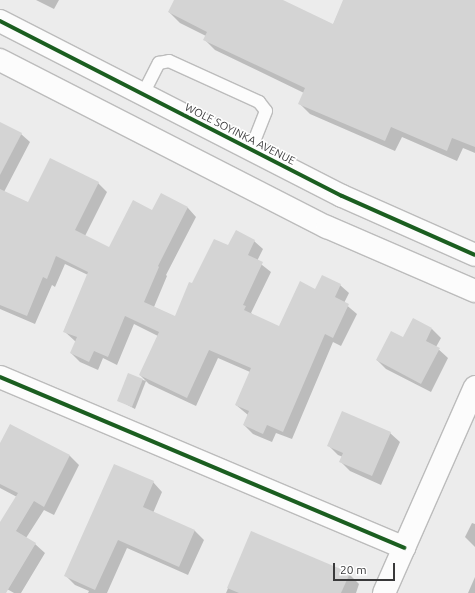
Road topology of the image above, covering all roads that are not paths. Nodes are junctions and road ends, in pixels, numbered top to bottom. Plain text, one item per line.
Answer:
1 (0, 21) edge
2 (0, 60) edge
3 (143, 94) junction
4 (251, 150) junction
5 (475, 255) edge
6 (475, 291) edge
7 (0, 377) edge
8 (475, 387) edge
9 (404, 548) junction
10 (384, 593) edge

1 - 3 street, WOLE SOYINKA AVENUE
2 - 6 street
3 - 4 street, WOLE SOYINKA AVENUE
3 - 4 lane
4 - 5 street, WOLE SOYINKA AVENUE
7 - 9 street
8 - 9 street
9 - 10 street

